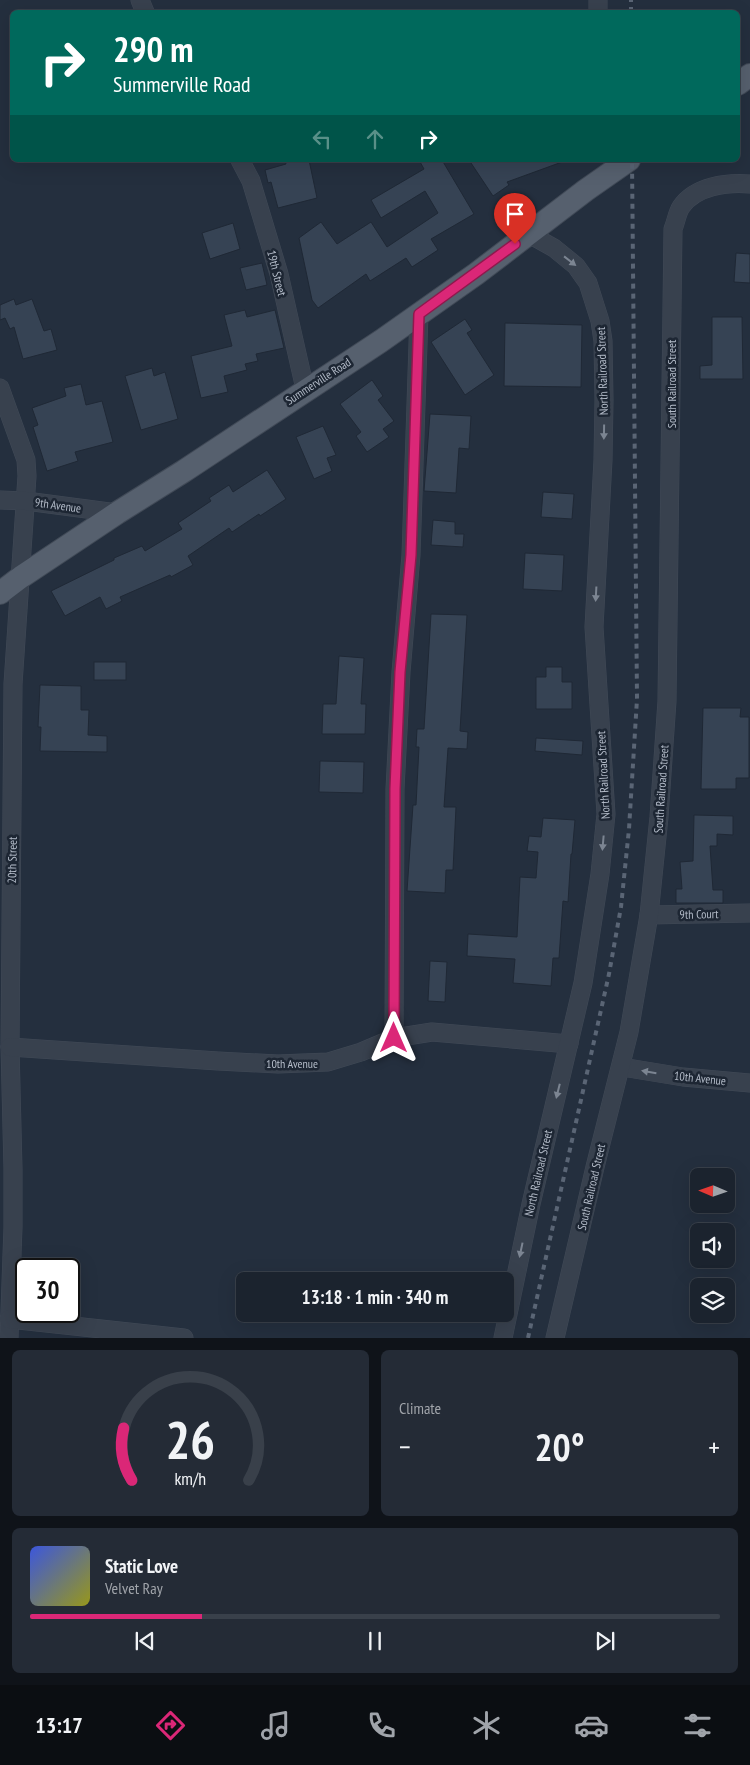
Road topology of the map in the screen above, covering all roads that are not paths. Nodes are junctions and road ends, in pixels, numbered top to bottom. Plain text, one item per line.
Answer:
1 (241, 162) edge
2 (626, 162) edge
3 (750, 184) edge
4 (529, 234) junction
5 (419, 314) junction
6 (0, 388) edge
7 (305, 389) junction
8 (0, 500) edge
9 (26, 500) junction
10 (116, 513) junction
11 (21, 577) junction
12 (0, 593) edge
13 (750, 913) edge
14 (649, 915) junction
15 (394, 1038) junction
16 (569, 1044) junction
17 (10, 1046) junction
18 (622, 1067) junction
19 (750, 1083) edge
20 (9, 1319) junction
21 (9, 1338) edge
22 (184, 1338) edge
23 (503, 1338) edge
24 (556, 1338) edge

1 - 7 street, 19th Street
2 - 4 main road, Summerville Road
3 - 14 street, South Railroad Street
4 - 5 main road, Summerville Road
4 -> 16 street, North Railroad Street
5 - 7 main road, Summerville Road
5 - 15 street
6 - 9 street, 20th Street
7 - 10 main road, Summerville Road
8 - 9 street, 9th Avenue
9 - 10 street, 9th Avenue
9 - 11 street, 20th Street
10 - 11 main road, Summerville Road
11 - 12 main road, Summerville Road
11 - 17 street, 20th Street
13 - 14 street, 9th Court
14 - 18 street, South Railroad Street
15 - 16 street, 10th Avenue
15 - 17 street, 10th Avenue
16 -> 23 street, North Railroad Street
17 - 20 street, 20th Street
19 -> 18 street, 10th Avenue
18 - 24 street, South Railroad Street
20 - 21 street, 20th Street
20 - 22 street

